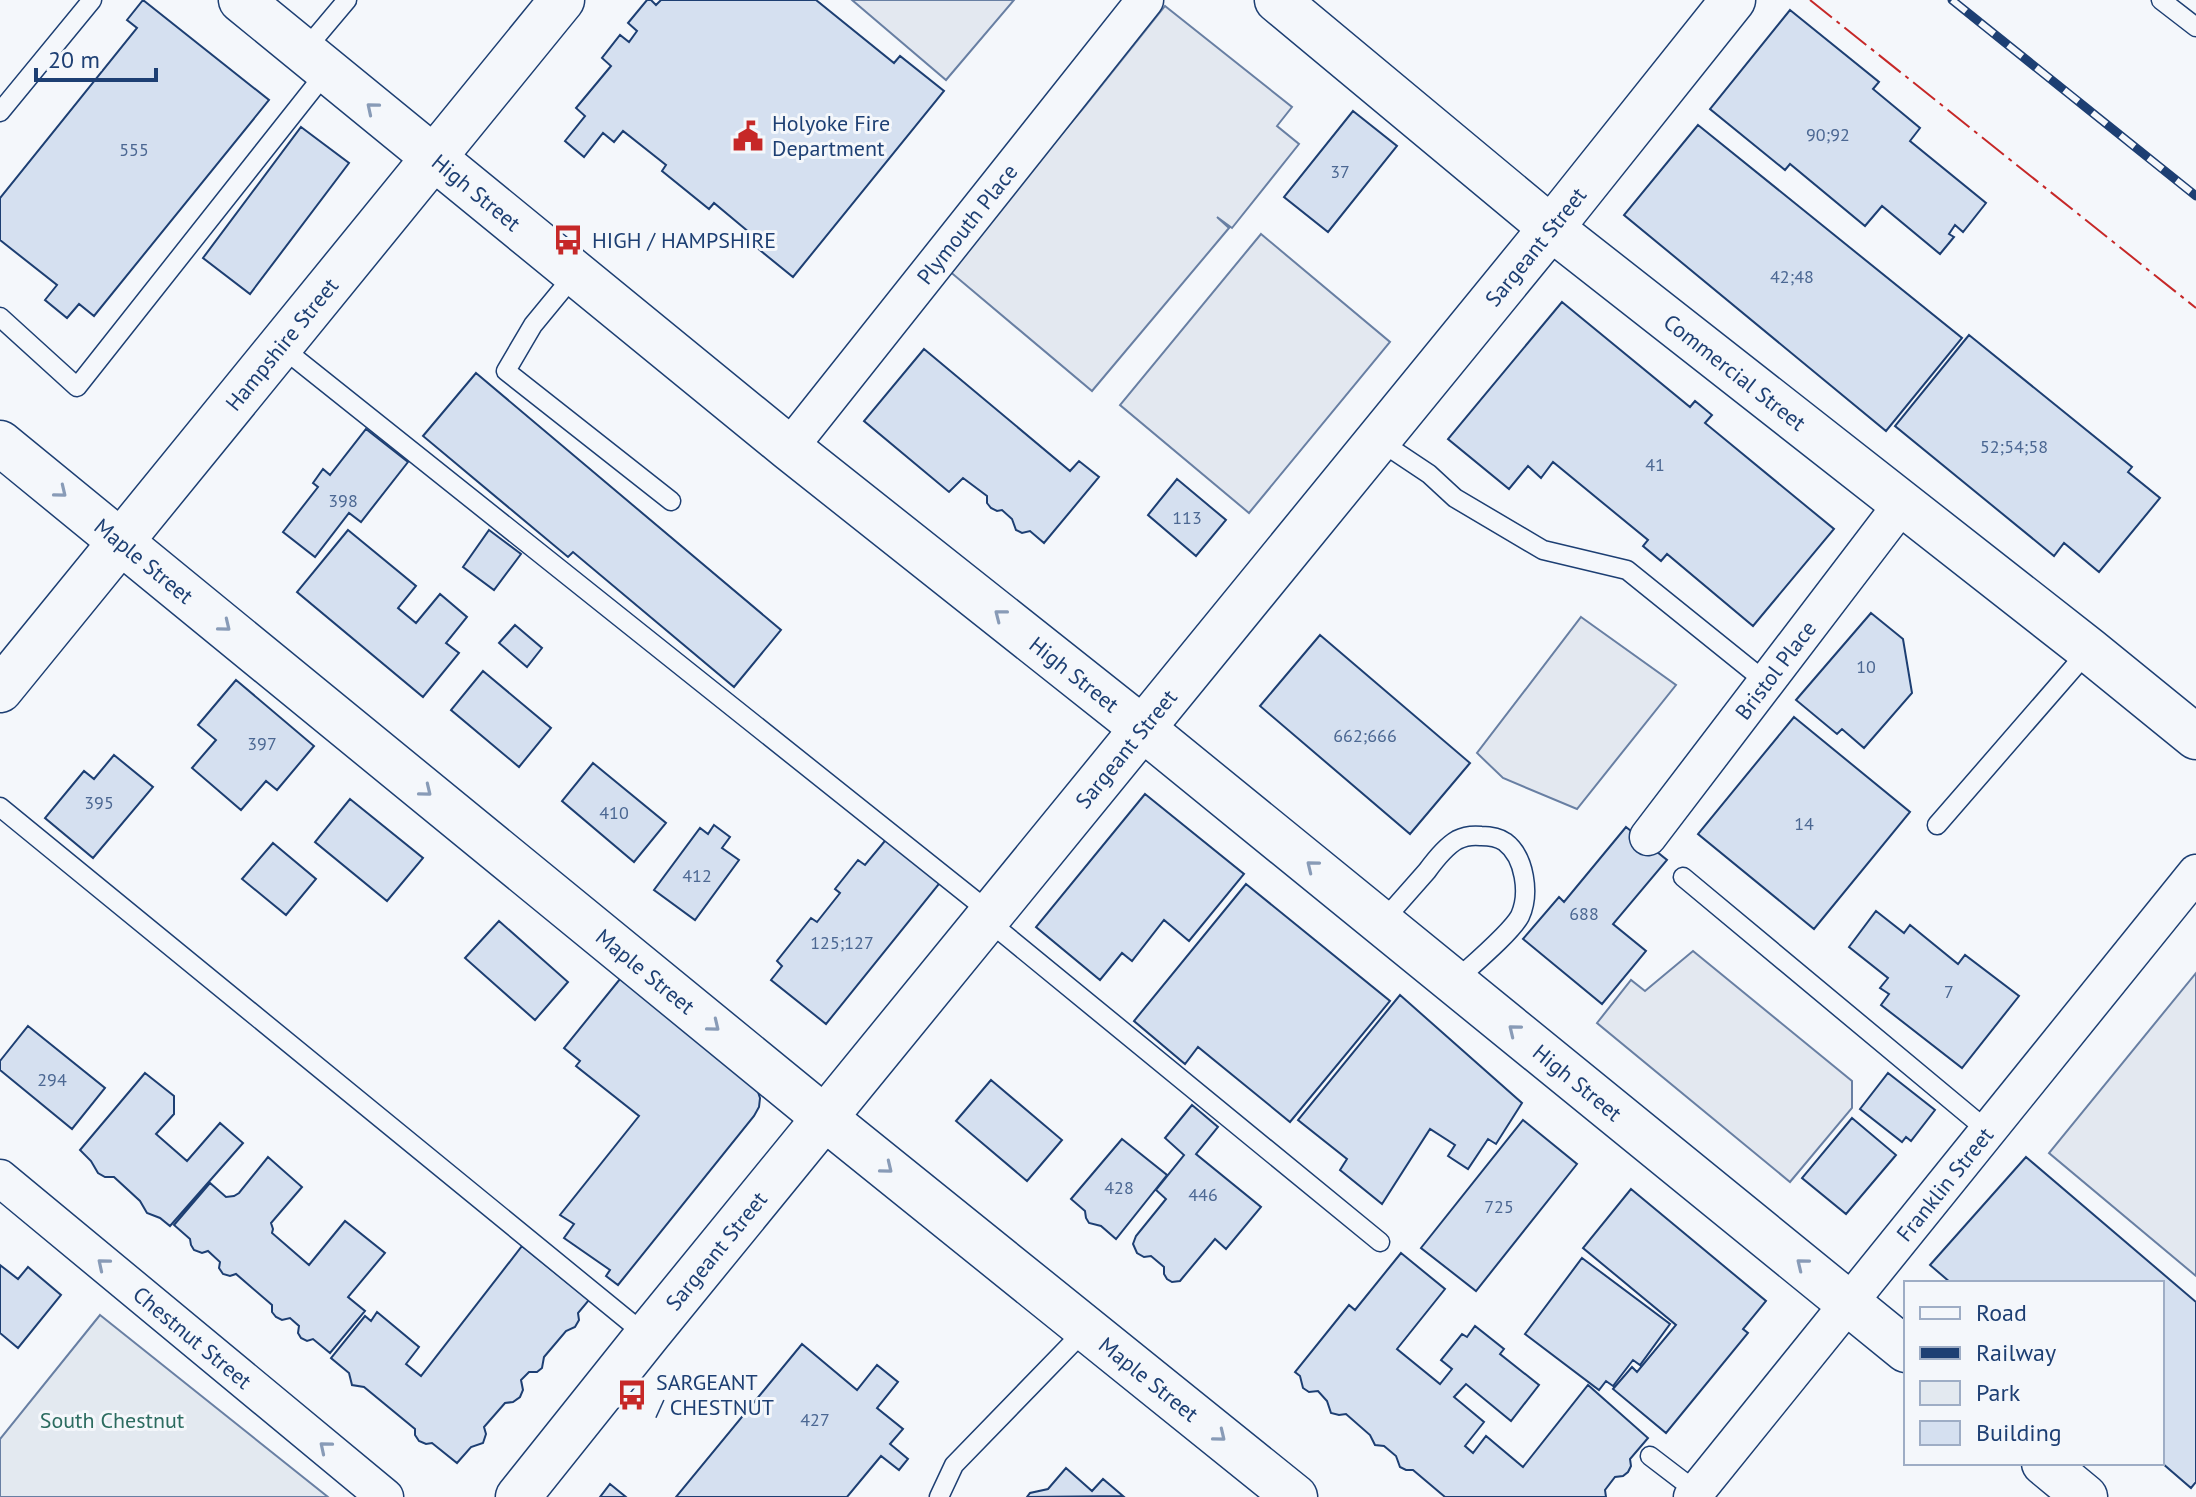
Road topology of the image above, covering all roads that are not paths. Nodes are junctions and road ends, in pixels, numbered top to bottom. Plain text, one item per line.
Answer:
1 (92, 0) edge
2 (241, 0) edge
3 (347, 0) edge
4 (562, 0) edge
5 (1145, 0) edge
6 (1277, 0) edge
7 (1733, 0) edge
8 (2161, 0) edge
9 (2196, 27) edge
10 (315, 61) junction
11 (0, 112) edge
12 (432, 157) junction
13 (1551, 228) junction
14 (575, 274) junction
15 (0, 317) edge
16 (280, 346) junction
17 (1378, 440) junction
18 (0, 443) edge
19 (789, 448) junction
20 (671, 501) dead end
21 (1902, 504) junction
22 (121, 541) junction
23 (2089, 650) junction
24 (1766, 682) junction
25 (0, 690) edge
26 (1142, 728) junction
27 (2196, 737) edge
28 (0, 807) edge
29 (1937, 825) dead end
30 (1648, 837) dead end
31 (2196, 873) edge
32 (1683, 877) dead end
33 (990, 917) junction
34 (1382, 922) junction
35 (1454, 982) junction
36 (826, 1119) junction
37 (1988, 1131) junction
38 (0, 1178) edge
39 (1380, 1242) dead end
40 (1850, 1303) junction
41 (1086, 1329) junction
42 (647, 1336) junction
43 (1904, 1348) edge
44 (1650, 1456) dead end
45 (2046, 1465) edge
46 (1697, 1495) edge
47 (385, 1497) edge
48 (518, 1497) edge
49 (939, 1497) edge
50 (1295, 1497) edge
51 (2085, 1497) edge

1 - 11 lane
2 - 10 street, High Street
3 - 10 lane
4 - 12 street, Hampshire Street
5 - 19 street, Plymouth Place
6 - 13 street, Commercial Street
7 - 13 street, Sargeant Street
8 - 9 lane
12 -> 10 street, High Street
10 - 15 lane
12 - 14 street, High Street
12 - 16 street, Hampshire Street
13 - 17 street, Sargeant Street
13 - 21 street, Commercial Street
14 - 19 street, High Street
14 - 20 lane
16 - 22 street, Hampshire Street
16 - 33 lane
17 - 24 lane
17 - 26 street, Sargeant Street
18 -> 22 street, Maple Street
26 -> 19 street, High Street
21 - 23 street, Commercial Street
21 - 24 street, Bristol Place
22 - 25 street, Hampshire Street
22 -> 36 street, Maple Street
23 - 27 street, Commercial Street
23 - 29 lane
24 - 30 street, Bristol Place
26 - 33 street, Sargeant Street
34 -> 26 street, High Street
28 - 42 lane
31 - 37 street, Franklin Street
32 - 37 lane
33 - 36 street, Sargeant Street
33 - 39 lane
34 - 35 street, High Street
34 - 35 lane
40 -> 35 street, High Street
36 -> 41 street, Maple Street
36 - 42 street, Sargeant Street
37 - 40 street, Franklin Street
47 -> 38 street, Chestnut Street
40 - 43 street, High Street
40 - 46 street, Franklin Street
41 - 49 lane
41 -> 50 street, Maple Street
42 - 48 street, Sargeant Street
44 - 46 lane
45 - 51 street

